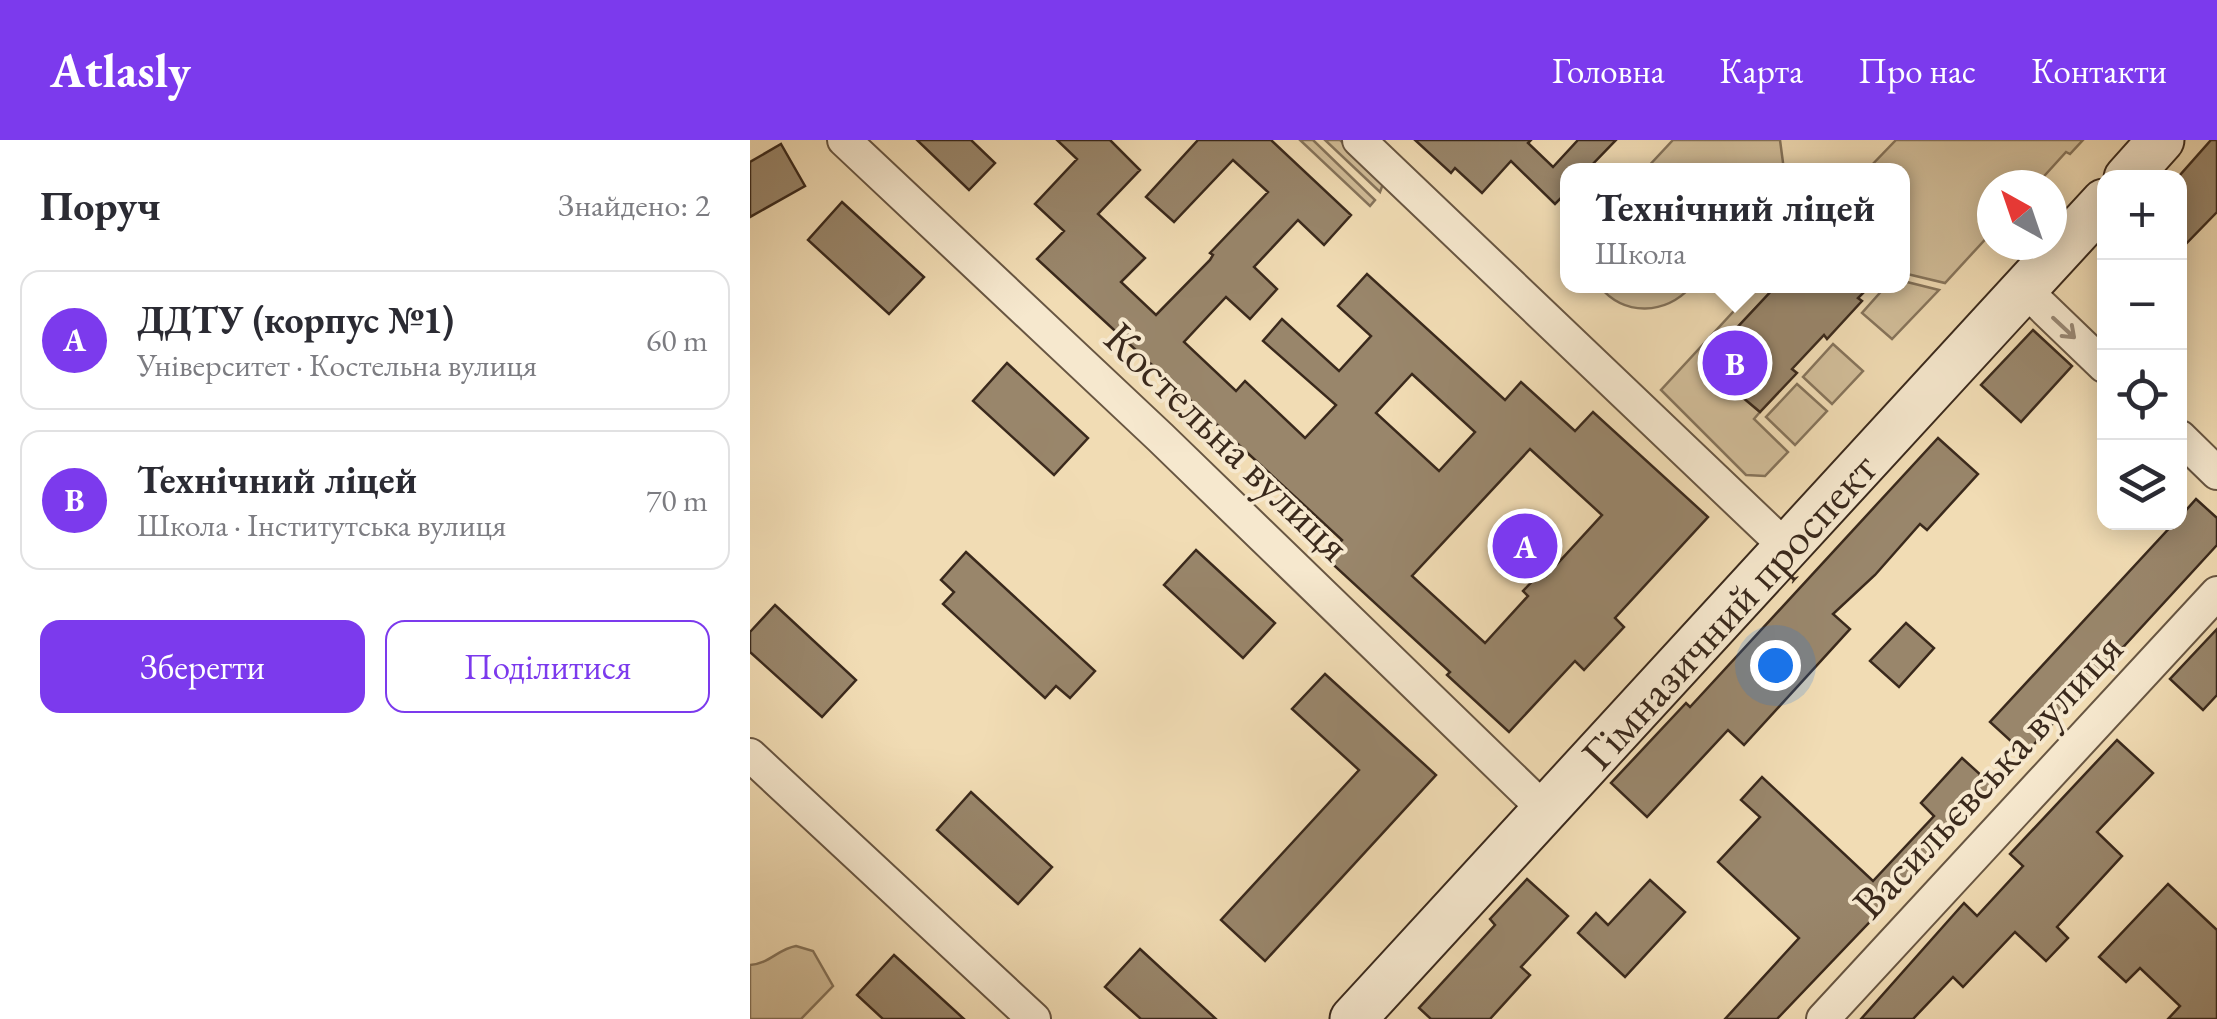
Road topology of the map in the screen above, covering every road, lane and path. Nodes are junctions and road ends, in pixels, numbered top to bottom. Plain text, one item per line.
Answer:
1 (844, 140) edge
2 (1358, 140) edge
3 (2161, 140) edge
4 (2134, 170) edge
5 (2097, 210) edge
6 (2024, 289) junction
7 (2097, 359) edge
8 (2183, 440) edge
9 (2217, 472) edge
10 (1788, 548) junction
11 (2217, 593) edge
12 (750, 754) edge
13 (1546, 811) junction
14 (1034, 1019) edge
15 (1353, 1019) edge
16 (1823, 1019) edge

1 - 13 street, Костельна вулиця
2 - 10 street
3 - 4 main road
5 - 6 main road, Гімназичний проспект
6 -> 7 street
6 - 10 main road, Гімназичний проспект
8 - 9 street
10 - 13 main road, Гімназичний проспект
11 - 16 street, Васильєвська вулиця
12 - 14 street
13 - 15 main road, Гімназичний проспект

